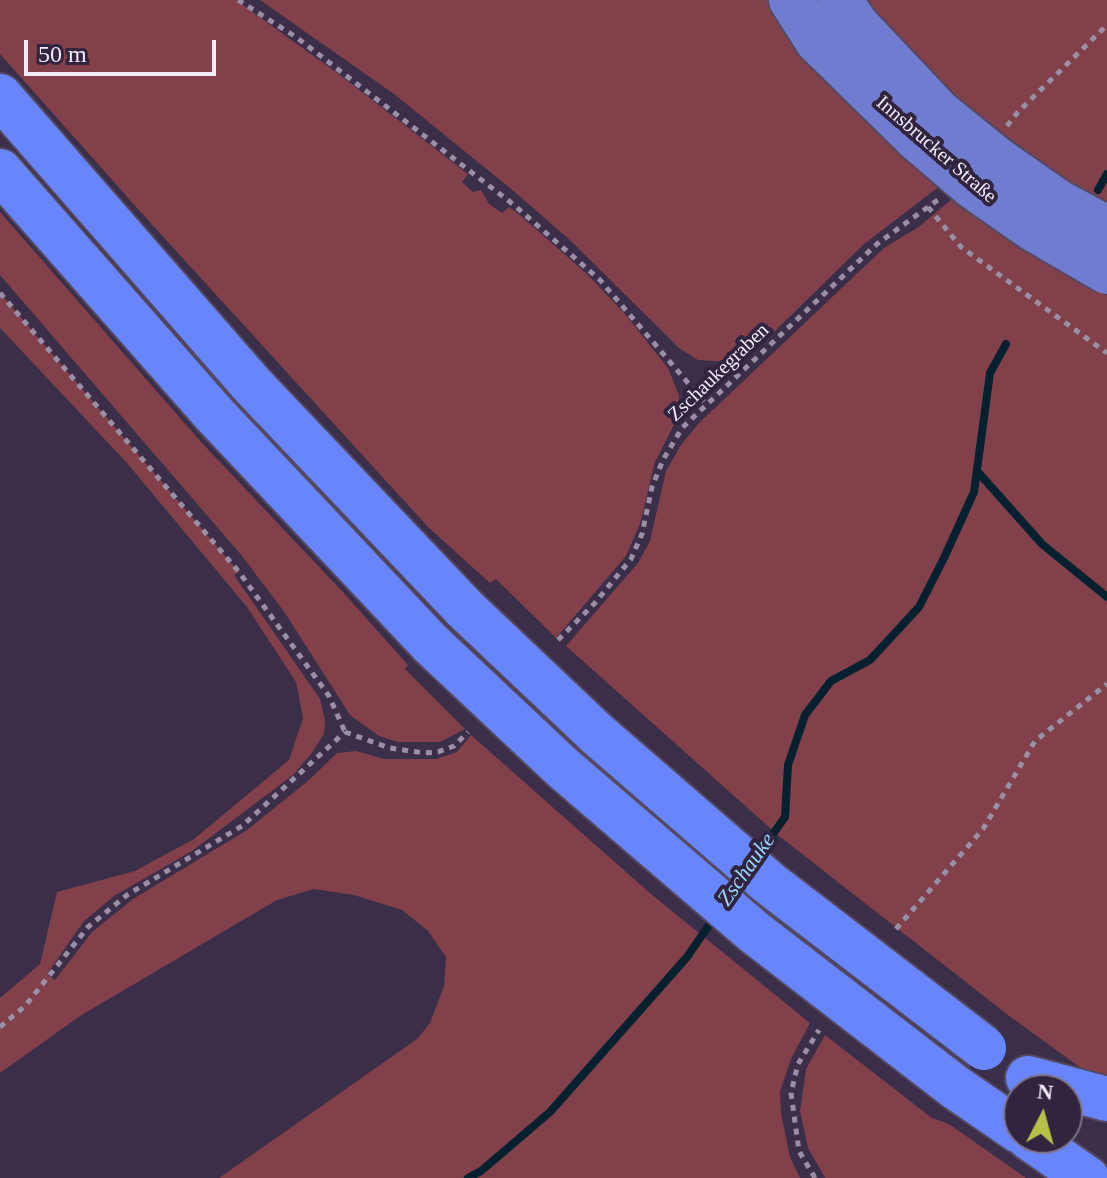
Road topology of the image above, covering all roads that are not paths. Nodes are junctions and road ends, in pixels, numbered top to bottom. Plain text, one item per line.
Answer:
1 (791, 0) edge
2 (840, 0) edge
3 (0, 96) edge
4 (928, 125) junction
5 (0, 171) edge
6 (1107, 228) edge
7 (1107, 272) edge
8 (1022, 1074) edge
9 (1083, 1094) edge
10 (1107, 1099) edge
11 (1083, 1116) edge
12 (1003, 1120) edge
13 (1107, 1133) edge
14 (1052, 1154) edge
15 (1087, 1178) edge

1 - 4 main road, Innsbrucker Straße
2 - 4 main road, Innsbrucker Straße
3 - 8 highway, bridge
4 - 6 main road, Innsbrucker Straße, bridge
4 - 7 main road, Innsbrucker Straße, bridge
5 - 12 highway, bridge
9 - 10 highway
11 - 13 highway
14 - 15 highway

